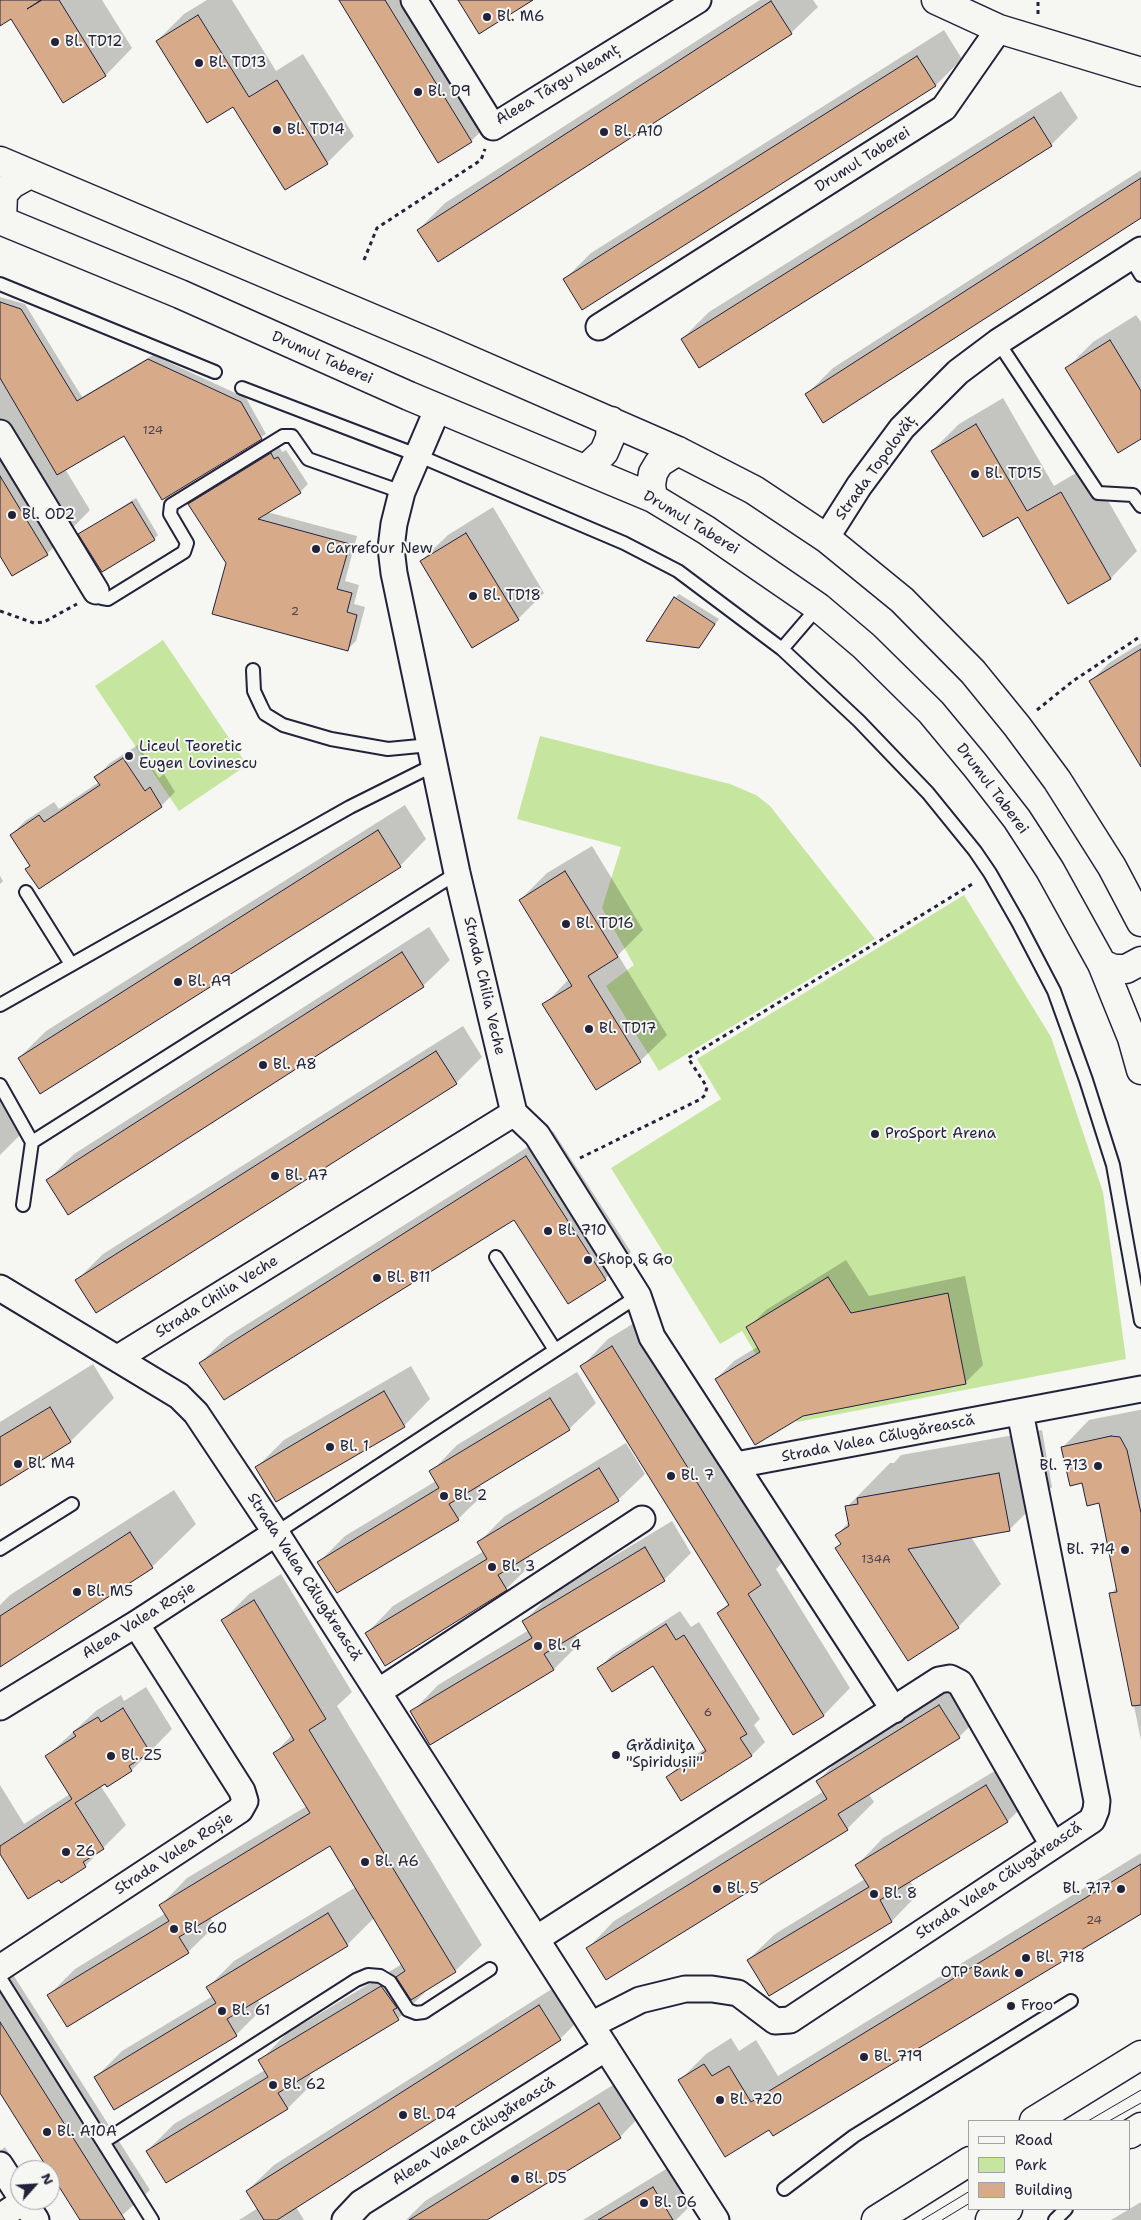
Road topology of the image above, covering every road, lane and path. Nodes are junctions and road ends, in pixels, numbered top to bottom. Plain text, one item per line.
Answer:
1 (414, 0) edge
2 (698, 0) edge
3 (936, 0) edge
4 (999, 29) junction
5 (1141, 72) edge
6 (493, 127) junction
7 (0, 161) edge
8 (30, 174) junction
9 (1, 221) edge
10 (364, 260) dead end
11 (1137, 261) edge
12 (0, 284) edge
13 (599, 326) dead end
14 (998, 342) junction
15 (215, 372) dead end
16 (242, 388) dead end
17 (438, 408) junction
18 (611, 421) junction
19 (0, 433) edge
20 (678, 451) junction
21 (417, 455) junction
22 (586, 470) junction
23 (402, 492) junction
24 (653, 498) junction
25 (1141, 506) edge
26 (826, 538) junction
27 (96, 591) junction
28 (818, 607) junction
29 (0, 612) edge
30 (1141, 636) edge
31 (782, 649) junction
32 (253, 670) dead end
33 (1017, 726) junction
34 (432, 755) junction
35 (457, 873) junction
36 (990, 873) junction
37 (26, 892) dead end
38 (1141, 922) edge
39 (1141, 961) edge
40 (71, 964) junction
41 (1102, 964) junction
42 (0, 1005) edge
43 (1136, 1031) edge
44 (1141, 1070) edge
45 (0, 1085) edge
46 (514, 1113) junction
47 (32, 1142) junction
48 (558, 1168) junction
49 (23, 1205) dead end
50 (496, 1257) dead end
51 (0, 1288) edge
52 (638, 1296) junction
53 (1141, 1321) edge
54 (555, 1350) junction
55 (118, 1358) junction
56 (1141, 1389) edge
57 (1020, 1412) junction
58 (736, 1465) junction
59 (72, 1504) dead end
60 (642, 1520) dead end
61 (276, 1533) junction
62 (0, 1550) edge
63 (136, 1624) junction
64 (378, 1692) junction
65 (0, 1707) edge
66 (894, 1710) junction
67 (1053, 1845) junction
68 (536, 1939) junction
69 (0, 1968) edge
70 (490, 1969) dead end
71 (0, 1978) edge
72 (1072, 2000) dead end
73 (591, 2025) junction
74 (606, 2048) junction
75 (1141, 2055) edge
76 (1036, 2120) edge
77 (103, 2142) junction
78 (968, 2162) edge
79 (0, 2165) edge
80 (10, 2180) edge
81 (784, 2189) dead end
82 (14, 2210) edge
83 (1006, 2210) edge
84 (1065, 2210) edge
85 (0, 2217) edge
86 (152, 2220) edge
87 (345, 2220) edge
88 (716, 2220) edge
89 (876, 2220) edge
90 (990, 2220) edge
91 (1055, 2220) edge

1 - 6 street, Aleea Târgu Neamț
2 - 6 street, Aleea Târgu Neamț
3 - 4 main road
4 - 5 main road
4 - 13 street, Drumul Taberei
6 - 10 path
7 - 8 main road
8 - 9 main road
8 - 18 main road
9 - 17 main road, Drumul Taberei
11 - 14 street, Strada Topolovăț
12 - 15 lane
14 - 25 lane
14 - 26 street, Strada Topolovăț
16 - 21 lane
17 - 21 street, Strada Chilia Veche
17 - 22 main road, Drumul Taberei
18 - 20 main road
18 - 22 main road
19 - 27 street
20 - 24 main road
20 - 26 main road
21 - 23 street, Strada Chilia Veche
21 - 31 lane
22 - 24 main road, Drumul Taberei
23 - 27 lane
23 - 34 street, Strada Chilia Veche
24 - 28 main road, Drumul Taberei
26 - 33 main road
27 - 29 path
28 - 31 lane
28 - 41 main road, Drumul Taberei
30 - 33 path
31 - 36 lane
32 - 34 lane
33 - 38 main road
34 - 35 street, Strada Chilia Veche
34 - 40 lane
35 - 46 street, Strada Chilia Veche
35 - 47 lane
36 - 48 path
36 - 53 lane
37 - 40 lane
39 - 41 main road
40 - 42 lane
41 - 43 main road, Drumul Taberei
43 - 44 main road, Drumul Taberei
45 - 47 lane
46 - 48 street
46 - 55 street, Strada Chilia Veche
47 - 49 lane
48 - 52 street
50 - 54 lane
51 - 55 street, Strada Valea Călugărească
52 - 54 lane
52 - 58 street
54 - 61 lane
55 - 61 street, Strada Valea Călugărească
56 - 57 street, Strada Valea Călugărească
57 - 58 street, Strada Valea Călugărească
57 - 67 street, Strada Valea Călugărească
58 - 66 street
59 - 62 lane
60 - 64 street
61 - 63 street, Aleea Valea Roșie
61 - 64 street, Strada Valea Călugărească
63 - 65 street, Aleea Valea Roșie
63 - 69 street, Strada Valea Roșie
64 - 68 street, Strada Valea Călugărească
66 - 67 street
66 - 68 street
67 - 73 street, Strada Valea Călugărească
68 - 73 street, Strada Valea Călugărească
70 - 77 lane
71 - 77 lane
72 - 81 lane
73 - 74 street, Strada Valea Călugărească
74 - 87 street, Aleea Valea Călugărească
74 - 88 street, Strada Valea Călugărească
75 - 76 main road
77 - 86 lane
78 - 89 main road
79 - 80 street
82 - 85 street
83 - 90 main road
84 - 91 lane

